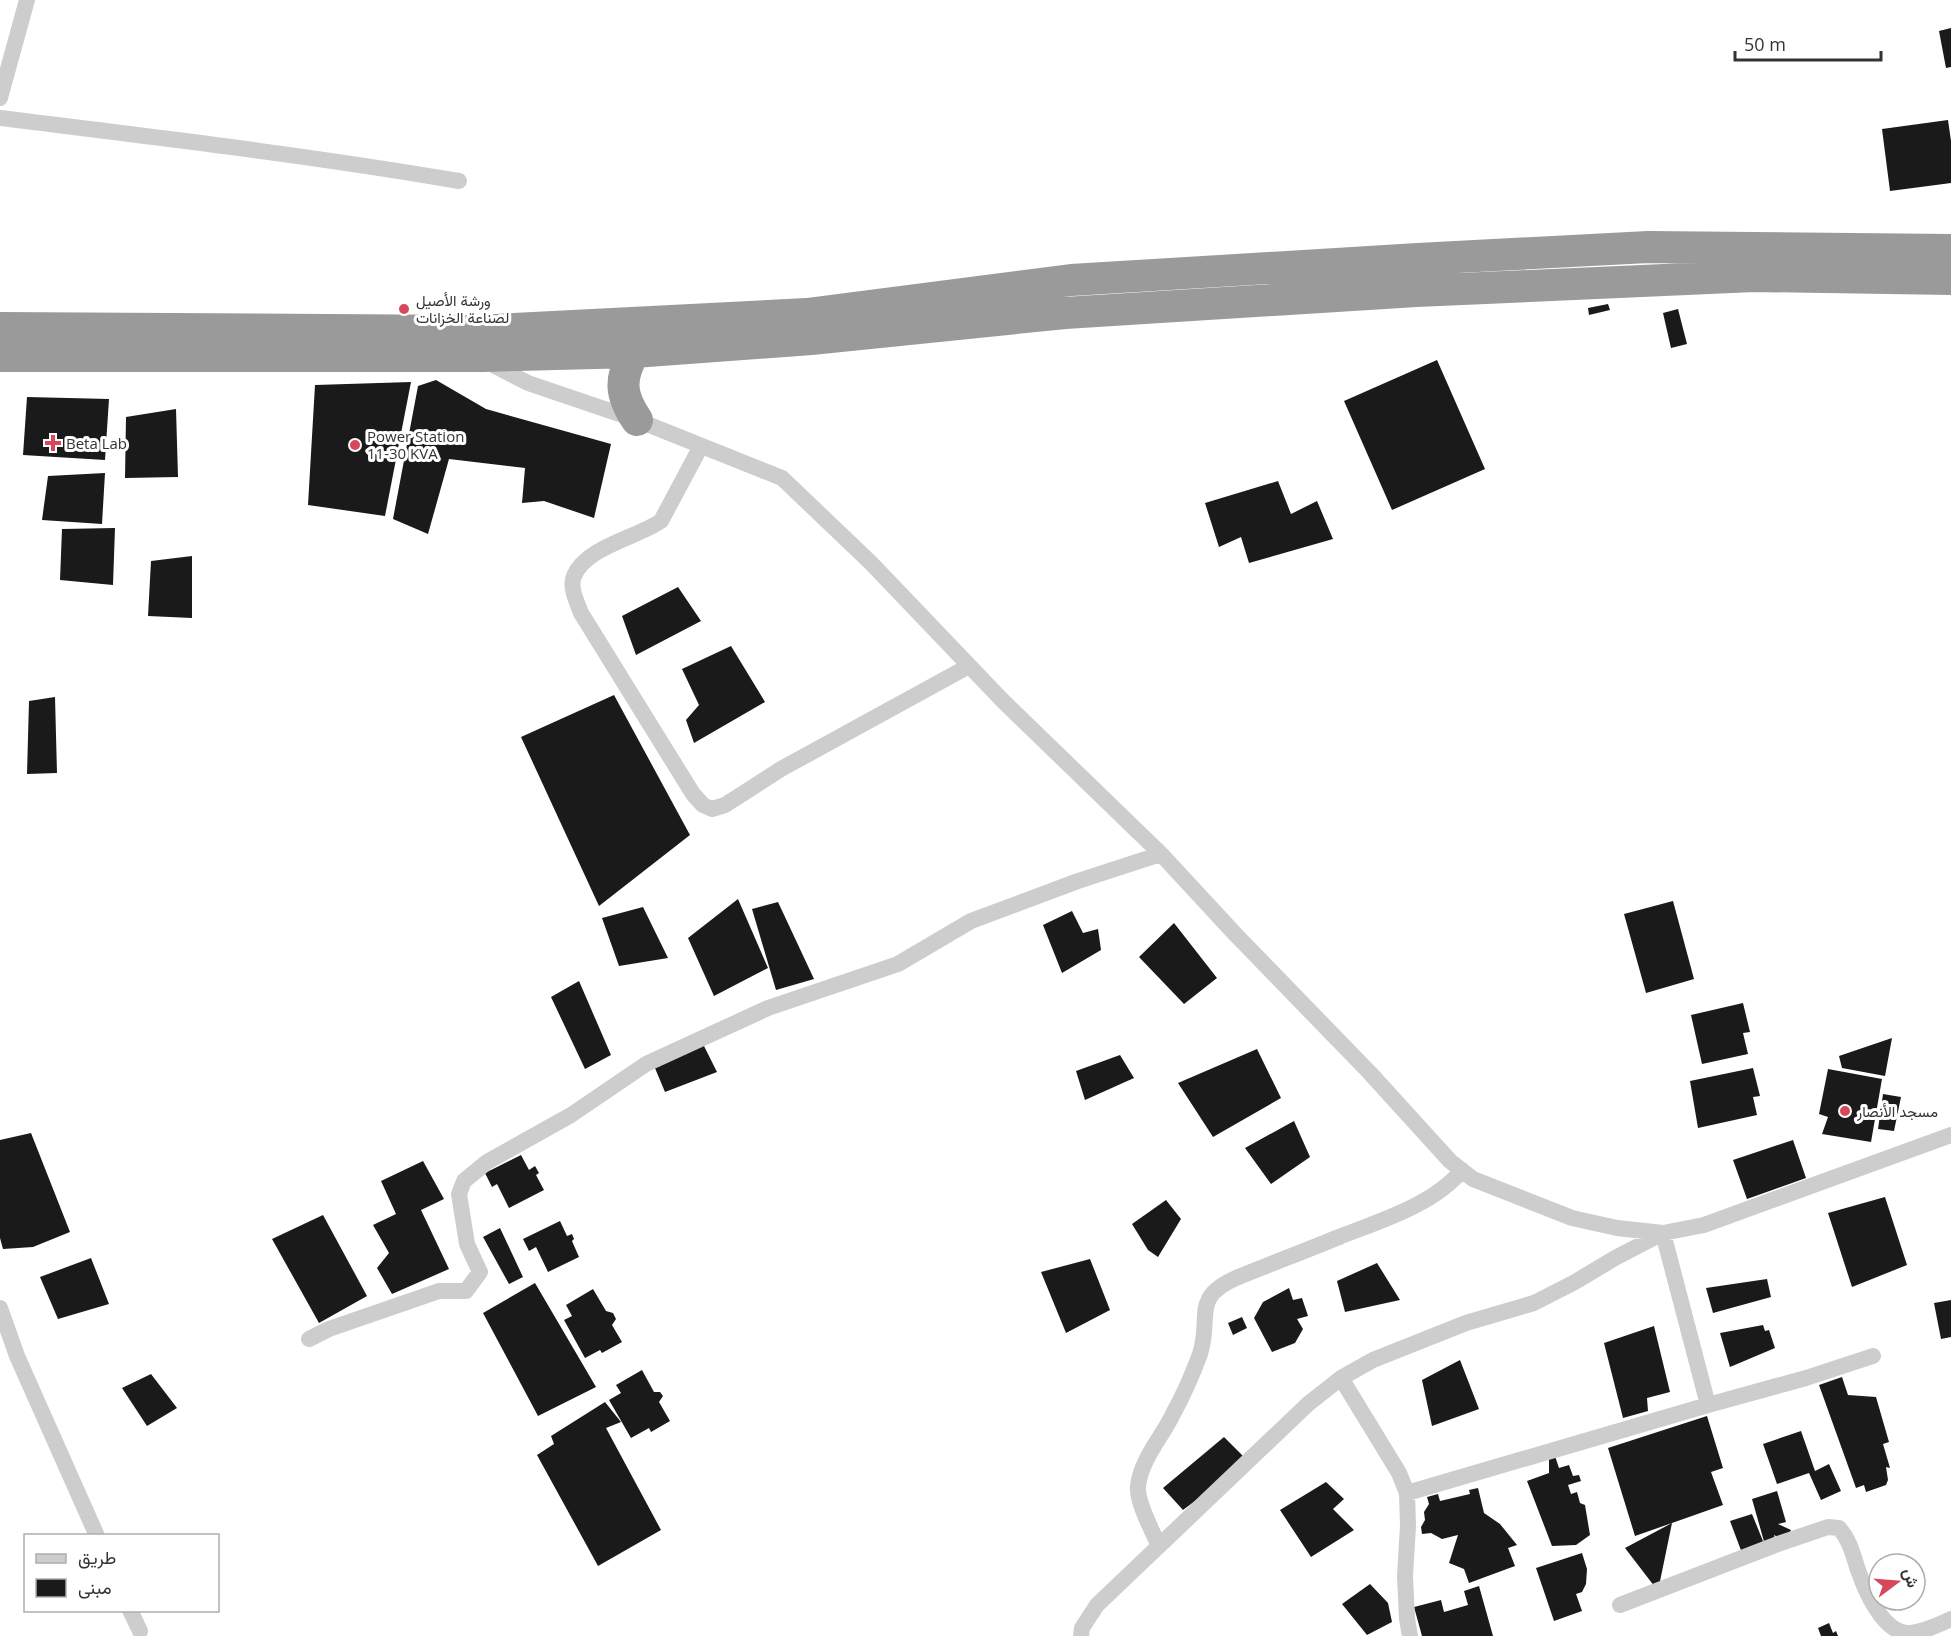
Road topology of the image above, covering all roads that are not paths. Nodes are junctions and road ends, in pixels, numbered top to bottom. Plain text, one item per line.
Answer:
1 (27, 0) edge
2 (0, 98) edge
3 (0, 118) edge
4 (459, 181) dead end
5 (1951, 250) edge
6 (1951, 279) edge
7 (0, 328) edge
8 (478, 344) junction
9 (634, 352) junction
10 (0, 356) edge
11 (637, 420) junction
12 (701, 446) junction
13 (969, 666) junction
14 (1161, 854) junction
15 (1951, 1135) edge
16 (1462, 1170) junction
17 (1664, 1233) junction
18 (0, 1308) edge
19 (309, 1339) dead end
20 (1873, 1356) dead end
21 (1341, 1378) junction
22 (1708, 1405) junction
23 (1407, 1493) junction
24 (96, 1534) edge
25 (1159, 1546) junction
26 (1620, 1605) dead end
27 (130, 1612) edge
28 (1951, 1619) edge
29 (140, 1631) dead end
30 (1081, 1636) edge
31 (1410, 1636) edge

1 - 2 street
3 - 4 street
5 - 8 highway
6 - 9 highway
7 - 8 highway
8 - 9 highway
8 - 10 highway
8 - 11 street
9 - 11 highway
11 - 12 street
12 - 13 street
12 - 13 street
13 - 14 street
14 - 16 street
14 - 19 street
15 - 17 street
16 - 17 street
16 - 25 street
17 - 21 street
17 - 22 street
18 - 24 street
20 - 22 street
21 - 23 street
21 - 25 street
22 - 23 street
23 - 31 street
25 - 30 street
26 - 28 street
27 - 29 street

